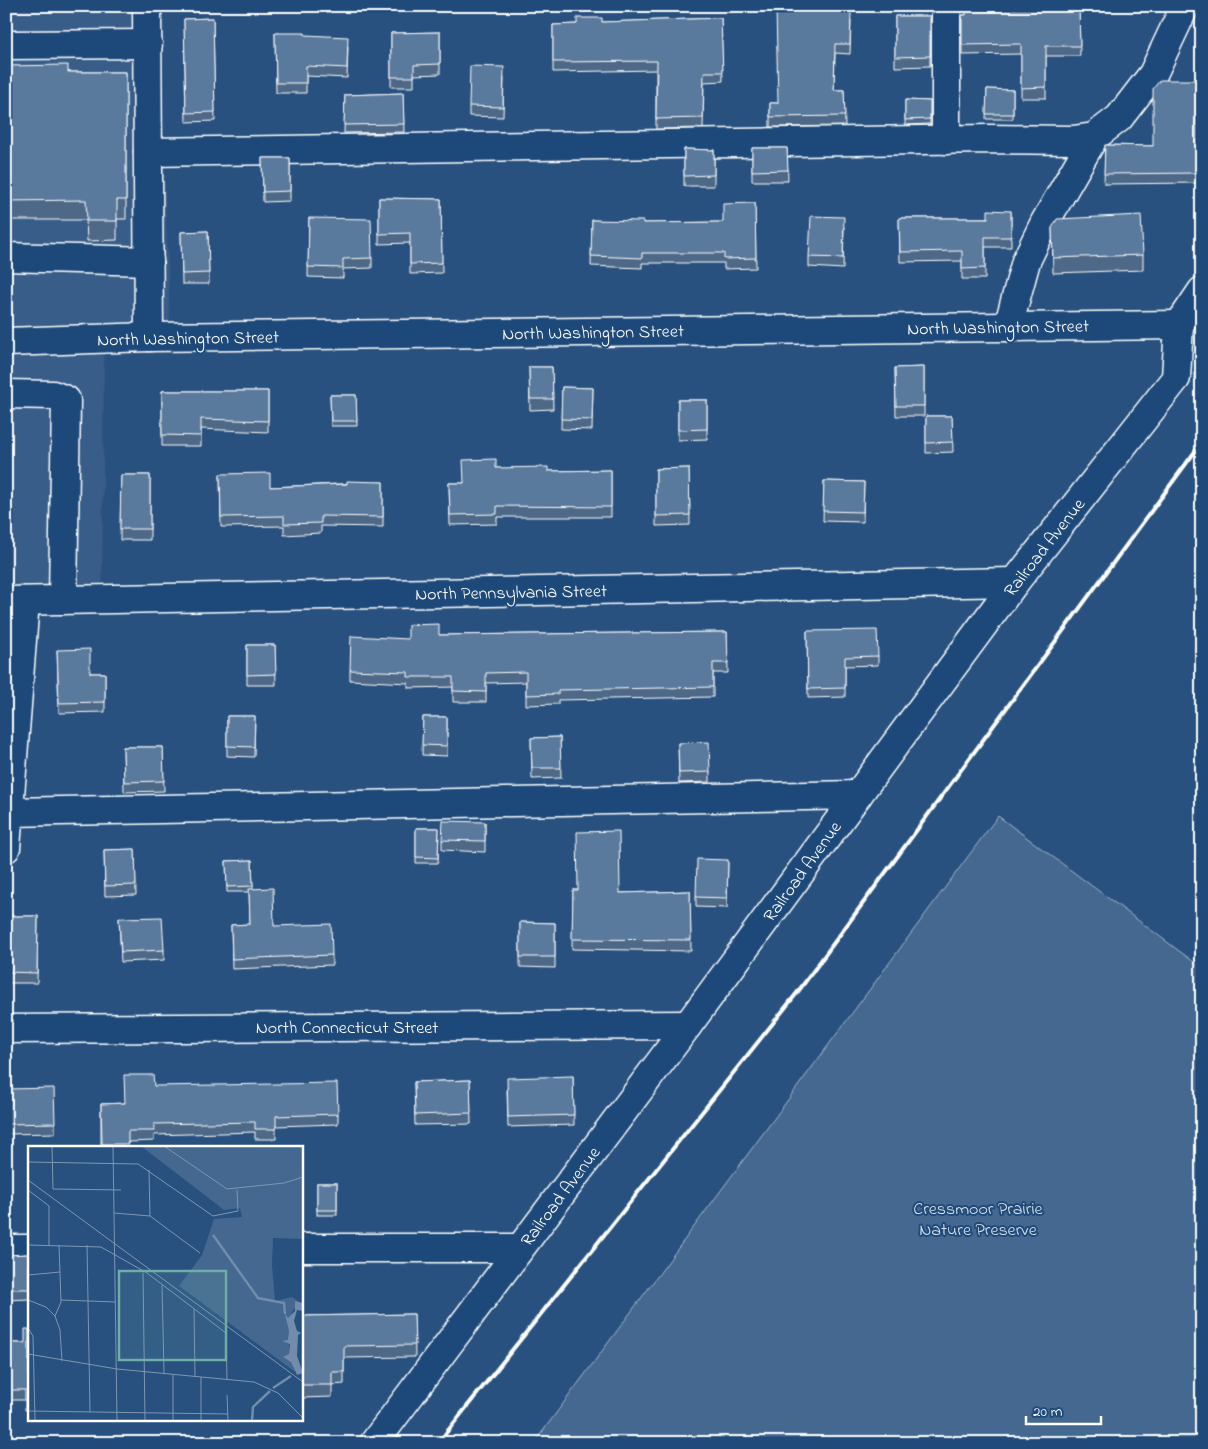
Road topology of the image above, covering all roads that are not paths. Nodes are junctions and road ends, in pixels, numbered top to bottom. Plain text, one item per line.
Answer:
1 (147, 6) edge
2 (946, 6) edge
3 (1185, 6) edge
4 (148, 44) junction
5 (6, 45) edge
6 (1094, 137) junction
7 (946, 140) junction
8 (148, 152) junction
9 (6, 258) edge
10 (149, 262) junction
11 (1202, 291) edge
12 (1179, 325) junction
13 (1008, 327) junction
14 (149, 337) junction
15 (6, 342) edge
16 (6, 394) edge
17 (1016, 582) junction
18 (63, 600) junction
19 (16, 601) edge
20 (858, 795) junction
21 (10, 812) junction
22 (6, 848) edge
23 (688, 1025) junction
24 (6, 1029) edge
25 (302, 1248) edge
26 (520, 1248) junction
27 (6, 1249) edge
28 (28, 1249) edge
29 (374, 1443) edge

1 - 4 street
2 - 7 street
3 - 6 street
4 - 5 street
4 - 8 street
6 - 7 street
6 - 13 street
7 - 8 street
8 - 10 street
9 - 10 street
10 - 14 street
11 - 12 street
12 - 13 street, North Washington Street
12 - 17 street, Railroad Avenue
13 - 14 street, North Washington Street
14 - 15 street, North Washington Street
16 - 18 street
17 - 18 street, North Pennsylvania Street
17 - 20 street, Railroad Avenue
18 - 19 street, North Pennsylvania Street
19 - 21 street
20 - 21 street
20 - 23 street, Railroad Avenue
21 - 22 street
23 - 24 street, North Connecticut Street
23 - 26 street, Railroad Avenue
25 - 26 street
26 - 29 street, Railroad Avenue
27 - 28 street

